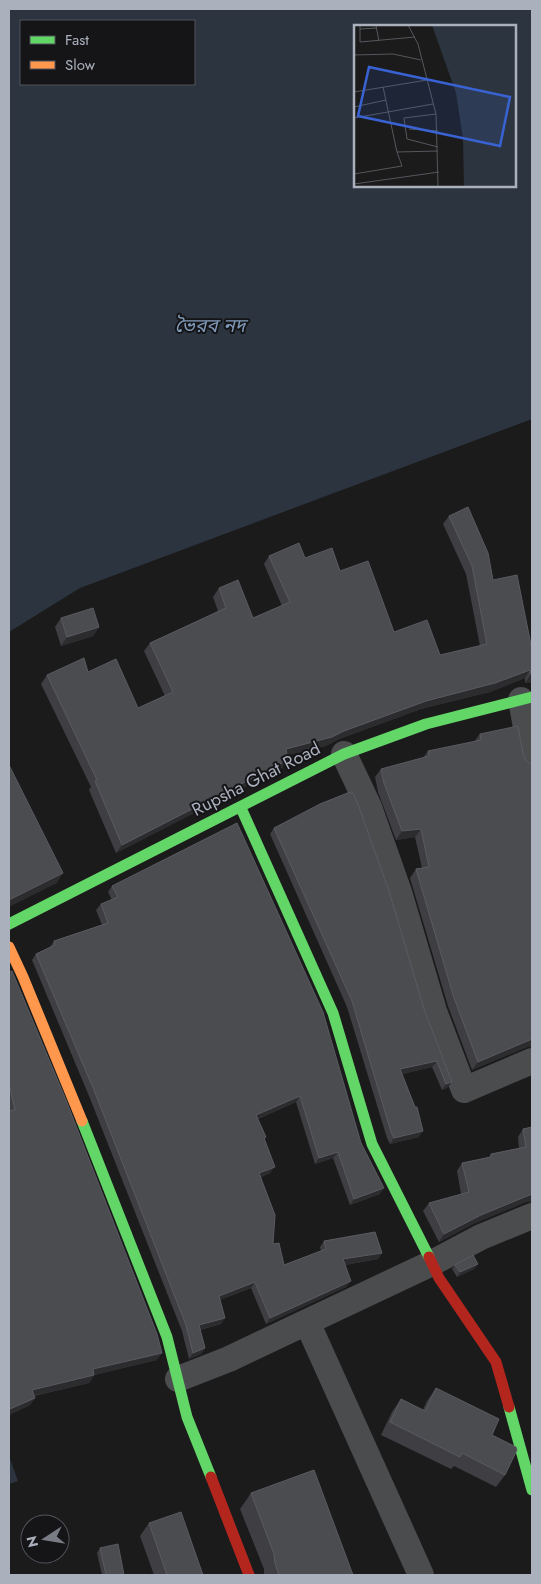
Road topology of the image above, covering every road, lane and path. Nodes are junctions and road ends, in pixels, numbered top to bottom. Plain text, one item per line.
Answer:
1 (527, 699) edge
2 (344, 754) junction
3 (532, 760) edge
4 (240, 808) junction
5 (9, 924) edge
6 (9, 948) edge
7 (532, 1061) edge
8 (532, 1216) edge
9 (432, 1263) junction
10 (307, 1322) junction
11 (178, 1379) junction
12 (532, 1490) edge
13 (249, 1575) edge
14 (421, 1575) edge

1 - 2 street, Rupsha Ghat Road
1 - 3 street
2 - 4 street, Rupsha Ghat Road
2 - 7 street
4 - 5 street, Rupsha Ghat Road
4 - 9 street
6 - 11 street
8 - 9 street
9 - 10 street
9 - 12 street
10 - 11 street
10 - 14 street
11 - 13 street

